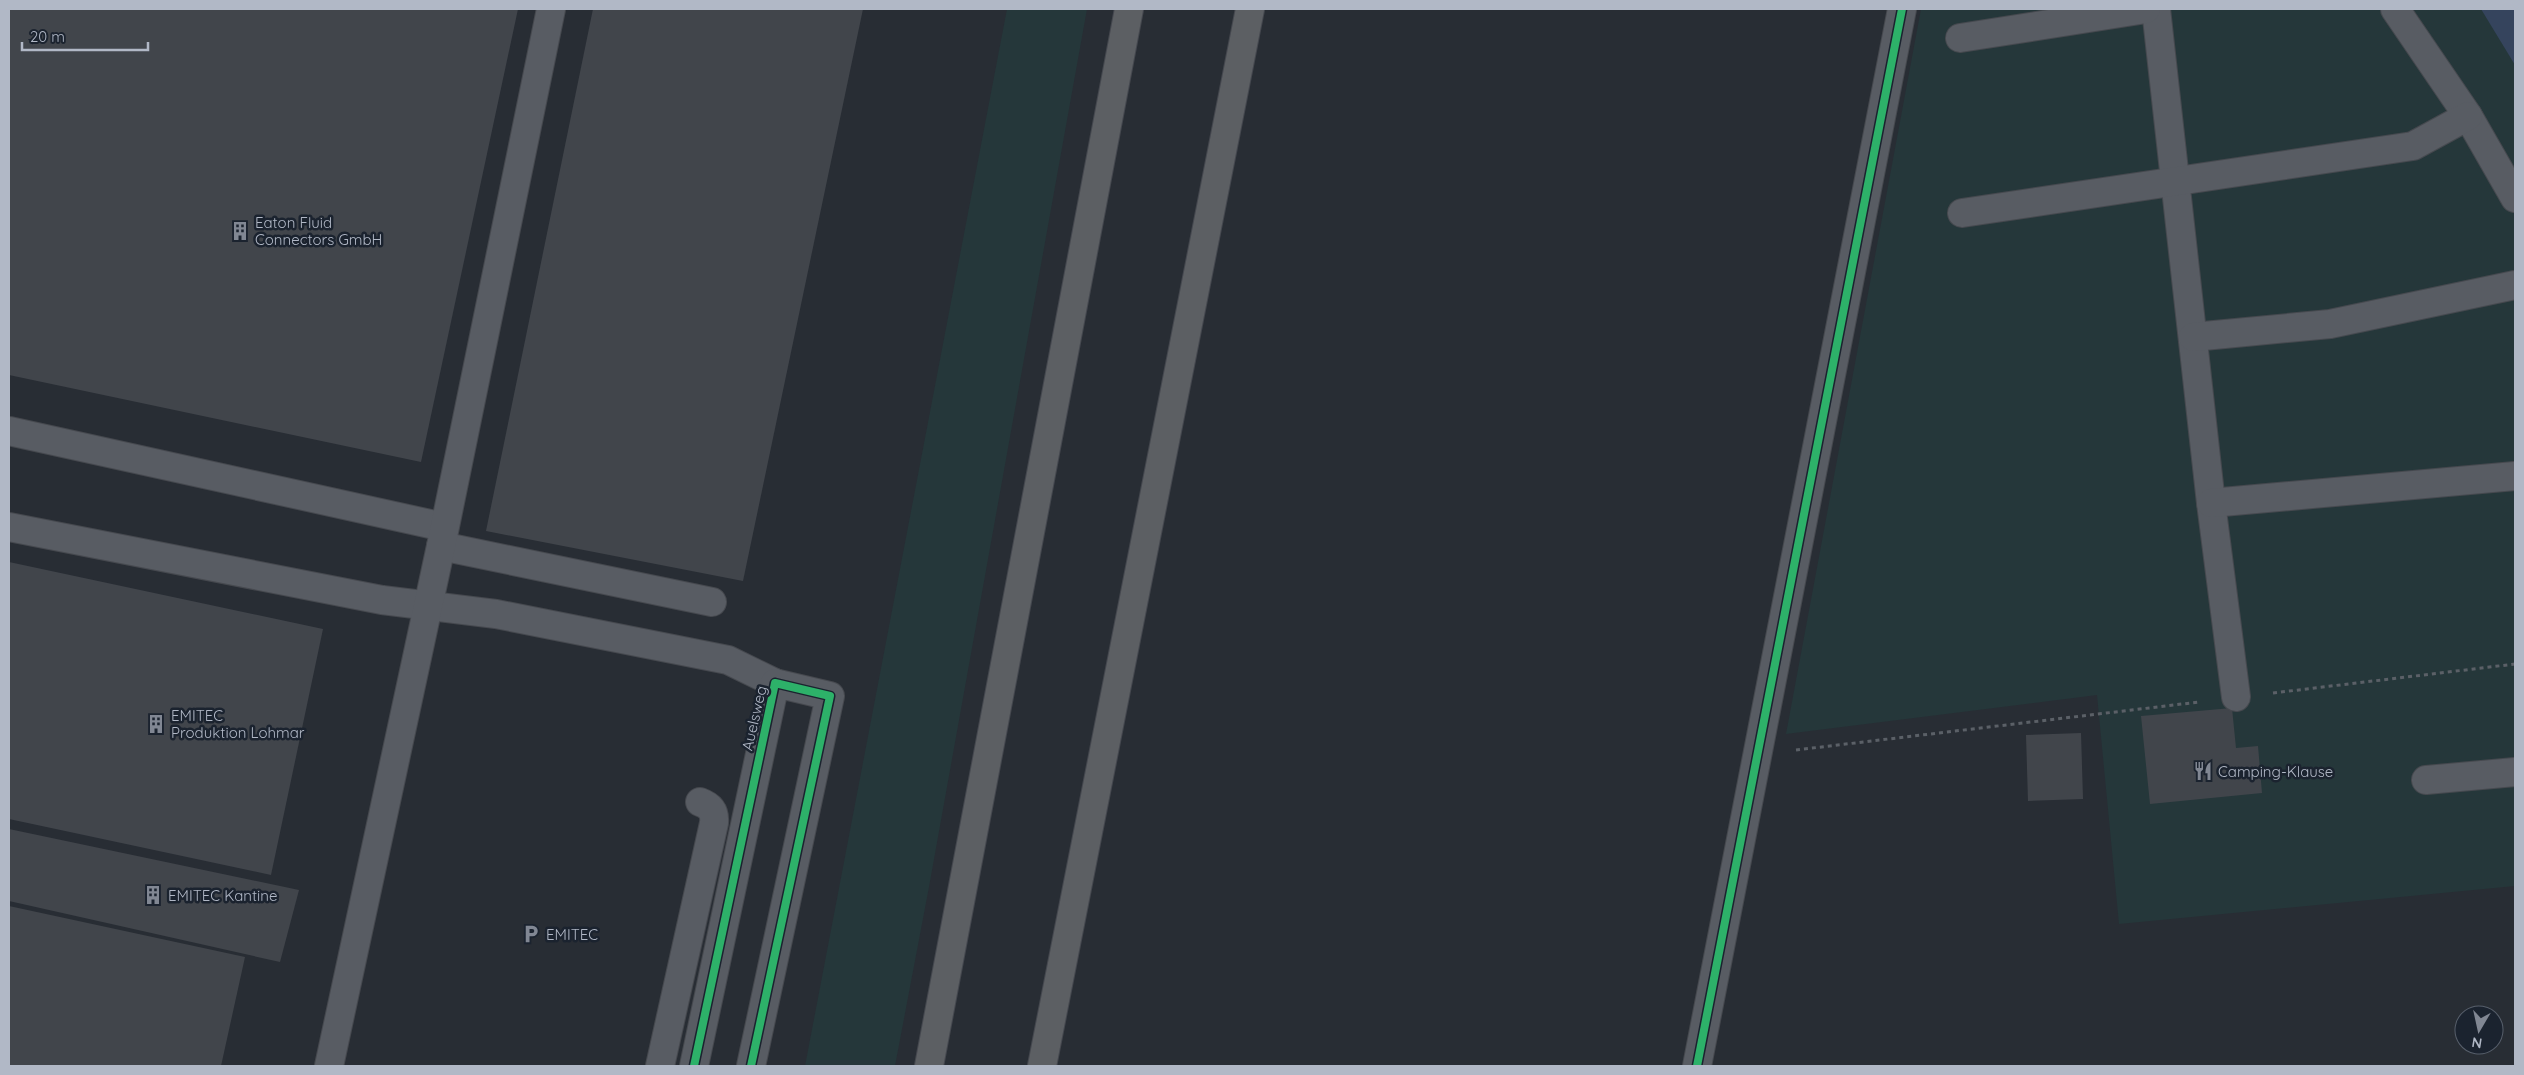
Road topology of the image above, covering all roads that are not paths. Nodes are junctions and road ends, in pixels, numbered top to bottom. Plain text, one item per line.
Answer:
1 (551, 9) edge
2 (1130, 9) edge
3 (1250, 9) edge
4 (1902, 9) edge
5 (2146, 9) edge
6 (2156, 9) edge
7 (2395, 9) edge
8 (1960, 38) dead end
9 (2468, 116) junction
10 (2175, 181) junction
11 (2515, 198) edge
12 (1962, 213) dead end
13 (2515, 285) edge
14 (2193, 337) junction
15 (9, 432) edge
16 (2515, 476) edge
17 (2211, 503) junction
18 (9, 527) edge
19 (442, 537) junction
20 (712, 602) dead end
21 (428, 605) junction
22 (775, 683) junction
23 (2236, 697) road end
24 (2515, 772) edge
25 (2426, 780) dead end
26 (700, 802) dead end
27 (329, 1066) edge
28 (660, 1066) edge
29 (694, 1066) edge
30 (752, 1066) edge
31 (929, 1066) edge
32 (1042, 1066) edge
33 (1697, 1066) edge

1 - 19 street
2 - 31 highway
3 - 32 highway
4 - 33 street
5 - 8 street
6 - 10 street
7 - 9 street
9 - 10 street
9 - 11 street
10 - 12 street
10 - 14 street
13 - 14 street
14 - 17 street
15 - 19 street
16 - 17 street
17 - 23 street
18 - 21 street
19 - 20 street
19 - 21 street
21 - 22 street
21 - 27 street
22 - 29 street, Auelsweg
22 - 30 street, Auelsweg
24 - 25 street
26 - 28 street

